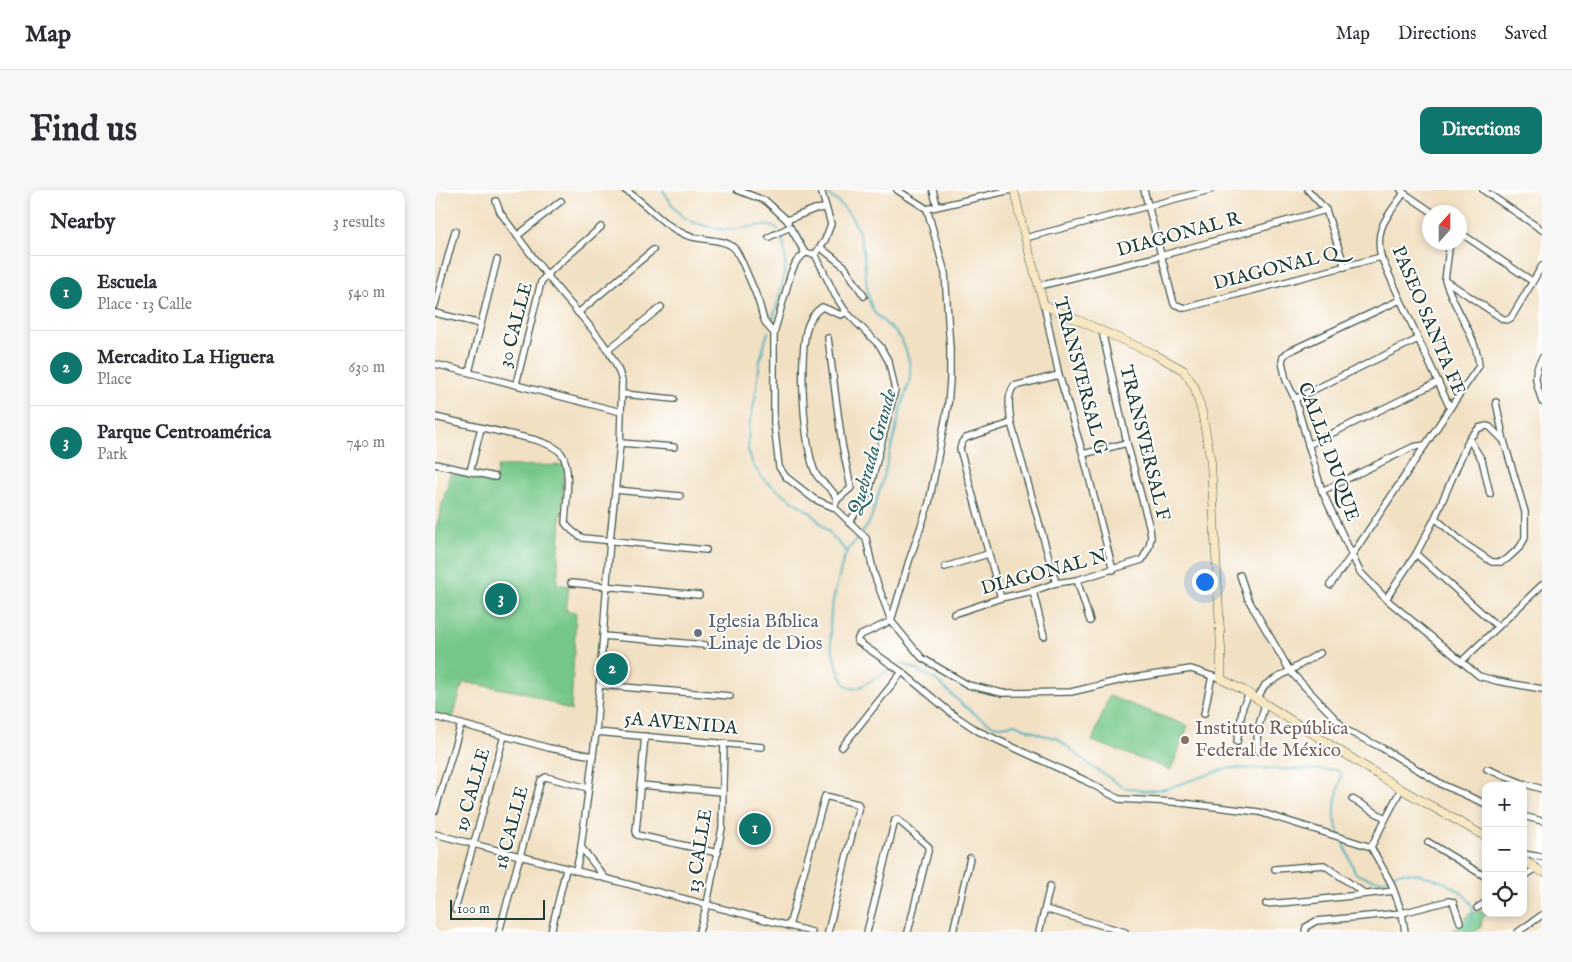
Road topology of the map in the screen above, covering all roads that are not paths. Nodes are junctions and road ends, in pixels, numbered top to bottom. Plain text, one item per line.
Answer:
1 (625, 190) edge
2 (737, 190) edge
3 (897, 190) edge
4 (933, 190) edge
5 (979, 190) edge
6 (1011, 190) edge
7 (1014, 190) edge
8 (1144, 190) edge
9 (1210, 190) edge
10 (1308, 190) edge
11 (1483, 190) edge
12 (1403, 191) edge
13 (822, 193) edge
14 (981, 197) junction
15 (496, 201) dead end
16 (561, 201) dead end
17 (1422, 205) edge
18 (937, 206) junction
19 (1148, 206) junction
20 (825, 208) junction
21 (927, 209) junction
22 (1325, 210) junction
23 (787, 220) junction
24 (601, 227) dead end
25 (790, 227) junction
26 (1542, 230) edge
27 (455, 231) dead end
28 (517, 236) junction
29 (769, 237) dead end
30 (1467, 237) edge
31 (1025, 238) junction
32 (821, 248) junction
33 (653, 250) dead end
34 (1448, 250) edge
35 (805, 253) junction
36 (815, 254) junction
37 (1160, 256) junction
38 (1381, 257) junction
39 (497, 260) dead end
40 (1542, 266) edge
41 (1345, 267) junction
42 (546, 275) junction
43 (1445, 280) junction
44 (1532, 280) junction
45 (1039, 286) junction
46 (864, 296) dead end
47 (1401, 300) junction
48 (435, 305) edge
49 (1044, 305) junction
50 (661, 307) dead end
51 (847, 312) junction
52 (435, 313) edge
53 (577, 313) junction
54 (481, 324) junction
55 (1102, 331) junction
56 (774, 333) junction
57 (828, 338) dead end
58 (1418, 339) junction
59 (608, 350) junction
60 (1542, 358) edge
61 (435, 364) edge
62 (469, 372) junction
63 (1059, 375) junction
64 (1438, 382) junction
65 (516, 384) junction
66 (623, 394) junction
67 (673, 399) dead end
68 (1295, 399) junction
69 (1496, 402) dead end
70 (1542, 402) edge
71 (1449, 408) junction
72 (621, 412) junction
73 (435, 417) edge
74 (1011, 423) junction
75 (481, 428) junction
76 (1469, 439) junction
77 (1504, 441) junction
78 (620, 443) junction
79 (1127, 443) junction
80 (1308, 445) junction
81 (1425, 446) junction
82 (673, 447) dead end
83 (1083, 454) junction
84 (435, 464) edge
85 (470, 472) junction
86 (495, 477) dead end
87 (616, 490) junction
88 (1323, 492) junction
89 (1490, 494) dead end
90 (680, 496) dead end
91 (837, 500) junction
92 (835, 508) junction
93 (1435, 518) junction
94 (849, 523) junction
95 (610, 540) junction
96 (706, 550) dead end
97 (988, 554) junction
98 (1416, 554) junction
99 (1352, 555) junction
100 (1142, 560) joint
101 (945, 567) dead end
102 (1113, 570) junction
103 (1240, 575) dead end
104 (1077, 580) junction
105 (571, 583) dead end
106 (1056, 583) junction
107 (1330, 585) dead end
108 (1542, 585) edge
109 (607, 586) junction
110 (1033, 591) junction
111 (699, 595) dead end
112 (1001, 598) junction
113 (1386, 599) junction
114 (954, 614) dead end
115 (891, 621) junction
116 (1090, 621) dead end
117 (1498, 627) junction
118 (603, 636) junction
119 (1044, 636) dead end
120 (705, 645) dead end
121 (1320, 653) dead end
122 (1462, 661) junction
123 (1290, 671) junction
124 (902, 672) junction
125 (1212, 676) junction
126 (1221, 679) junction
127 (599, 685) junction
128 (1542, 689) edge
129 (1249, 694) junction
130 (730, 696) dead end
131 (1257, 699) junction
132 (1265, 704) junction
133 (1203, 714) dead end
134 (435, 717) edge
135 (461, 724) junction
136 (596, 732) junction
137 (503, 736) junction
138 (645, 736) junction
139 (1237, 742) dead end
140 (724, 743) junction
141 (762, 747) dead end
142 (842, 747) dead end
143 (1258, 751) dead end
144 (593, 756) junction
145 (1487, 769) dead end
146 (639, 785) junction
147 (588, 788) junction
148 (1401, 789) junction
149 (1542, 789) edge
150 (722, 792) junction
151 (1352, 799) dead end
152 (1482, 802) edge
153 (435, 811) edge
154 (1527, 817) edge
155 (1385, 818) junction
156 (1542, 821) edge
157 (435, 834) edge
158 (1482, 835) edge
159 (1428, 842) dead end
160 (473, 844) junction
161 (581, 847) junction
162 (1371, 847) junction
163 (717, 854) junction
164 (1527, 855) edge
165 (520, 857) junction
166 (1542, 857) edge
167 (970, 858) dead end
168 (1527, 862) edge
169 (566, 869) junction
170 (1275, 869) dead end
171 (1539, 870) edge
172 (576, 871) junction
173 (1482, 875) edge
174 (1527, 875) edge
175 (605, 878) junction
176 (1050, 886) dead end
177 (1394, 891) junction
178 (1364, 893) junction
179 (707, 904) junction
180 (1266, 904) dead end
181 (1482, 905) edge
182 (1477, 908) dead end
183 (1045, 909) junction
184 (455, 910) dead end
185 (1401, 913) junction
186 (1542, 915) edge
187 (1460, 922) dead end
188 (789, 926) junction
189 (499, 932) edge
190 (551, 932) edge
191 (699, 932) edge
192 (809, 932) edge
193 (828, 932) edge
194 (867, 932) edge
195 (909, 932) edge
196 (953, 932) edge
197 (1039, 932) edge
198 (1125, 932) edge
199 (1305, 932) edge
200 (1405, 932) edge
201 (1518, 932) edge

1 - 56 street
2 - 23 street
3 - 21 street
4 - 18 street
5 - 14 street
6 - 14 street
7 - 31 street, TRANSVERSAL G
8 - 19 street
9 - 19 street
10 - 22 street
11 - 26 street
12 - 17 street
12 - 38 street, PASEO SANTA FE
13 - 20 street
14 - 18 street
15 - 28 street
16 - 28 street
18 - 21 street
19 - 31 street
19 - 37 street
20 - 23 street
20 - 32 street
21 - 115 street
22 - 37 street, DIAGONAL R
22 - 41 street
23 - 25 street
24 - 42 street
25 - 29 street
25 - 35 street
27 - 48 street
28 - 42 street
30 - 44 street
31 - 45 street, TRANSVERSAL G
32 - 36 street
32 - 46 street
33 - 53 street
34 - 43 street
35 - 36 street
35 - 56 street
36 - 51 street
37 - 41 street, DIAGONAL Q
37 - 45 street, DIAGONAL R
38 - 41 street, DIAGONAL Q
38 - 47 street, PASEO SANTA FE
39 - 54 street
40 - 44 street
42 - 53 street
42 - 65 street, 30 CALLE
43 - 44 street
43 - 71 street
45 - 49 street, TRANSVERSAL G
47 - 58 street, PASEO SANTA FE
47 - 68 street, CALLE DUQUE
49 - 55 street
49 - 63 street, TRANSVERSAL G
50 - 59 street
51 - 91 street
51 - 94 street
52 - 54 street
53 - 59 street
54 - 62 street
55 - 79 street, TRANSVERSAL F
55 - 126 street
56 - 92 street
57 - 91 street
58 - 64 street, PASEO SANTA FE
58 - 68 street
59 - 66 street
60 - 70 street
61 - 62 street
62 - 65 street
63 - 74 street
63 - 83 street, TRANSVERSAL G
64 - 71 street, PASEO SANTA FE
64 - 80 street
65 - 72 street
66 - 67 street
66 - 72 street
68 - 80 street, CALLE DUQUE
69 - 77 street
71 - 81 street, PASEO SANTA FE
72 - 78 street
73 - 75 street
74 - 97 street
74 - 106 street
75 - 85 street
75 - 95 street
76 - 77 street
76 - 89 street
76 - 93 street
77 - 93 street
78 - 82 street
78 - 87 street
79 - 83 street
79 - 100 street, TRANSVERSAL F
80 - 88 street, CALLE DUQUE
81 - 88 street
81 - 99 street, PASEO SANTA FE
83 - 102 street, TRANSVERSAL G
84 - 85 street
85 - 86 street
87 - 90 street
87 - 95 street
88 - 99 street, CALLE DUQUE
91 - 92 street
92 - 94 street
93 - 98 street
94 - 115 street
95 - 96 street
95 - 109 street
97 - 101 street
97 - 112 street
98 - 113 street
98 - 117 street
99 - 107 street, PASEO SANTA FE
99 - 113 street, CALLE DUQUE
100 - 102 street, DIAGONAL N
102 - 104 street, DIAGONAL N
103 - 123 street
104 - 106 street, DIAGONAL N
104 - 116 street
105 - 109 street
106 - 110 street, DIAGONAL N
108 - 117 street
109 - 111 street
109 - 118 street
110 - 112 street, DIAGONAL N
110 - 119 street
112 - 114 street, DIAGONAL N
113 - 122 street, CALLE DUQUE
115 - 124 street
115 - 125 street
117 - 122 street
118 - 120 street
118 - 127 street
121 - 123 street
122 - 128 street, CALLE DUQUE
123 - 131 street
123 - 152 street
124 - 142 street
124 - 162 street
125 - 126 street
125 - 133 street
126 - 129 street
127 - 130 street
127 - 136 street
129 - 131 street
129 - 139 street
131 - 132 street
132 - 143 street
132 - 148 street
134 - 135 street
135 - 137 street
135 - 153 street
136 - 138 street, 5A AVENIDA
136 - 144 street
137 - 144 street
137 - 160 street, 19 CALLE
138 - 140 street, 5A AVENIDA
138 - 146 street
140 - 141 street, 5A AVENIDA
140 - 150 street, 13 CALLE
144 - 147 street
145 - 149 street
146 - 150 street
146 - 163 street
147 - 161 street
147 - 165 street, 18 CALLE
148 - 155 street
148 - 158 street
150 - 163 street, 13 CALLE
151 - 155 street
154 - 156 street
155 - 162 street
157 - 160 street
159 - 173 street
160 - 165 street
160 - 184 street, 19 CALLE
161 - 172 street
161 - 175 street
162 - 177 street
163 - 179 street, 13 CALLE
164 - 166 street
165 - 169 street
165 - 189 street, 18 CALLE
167 - 196 street
168 - 171 street
169 - 172 street
169 - 190 street
170 - 178 street
171 - 174 street
172 - 175 street
175 - 179 street
176 - 183 street
177 - 178 street
177 - 185 street
178 - 180 street
179 - 188 street
179 - 191 street, 13 CALLE
181 - 182 street
183 - 197 street
183 - 198 street
185 - 187 street
185 - 199 street
185 - 200 street
186 - 201 street
188 - 192 street
188 - 193 street
194 - 195 street

